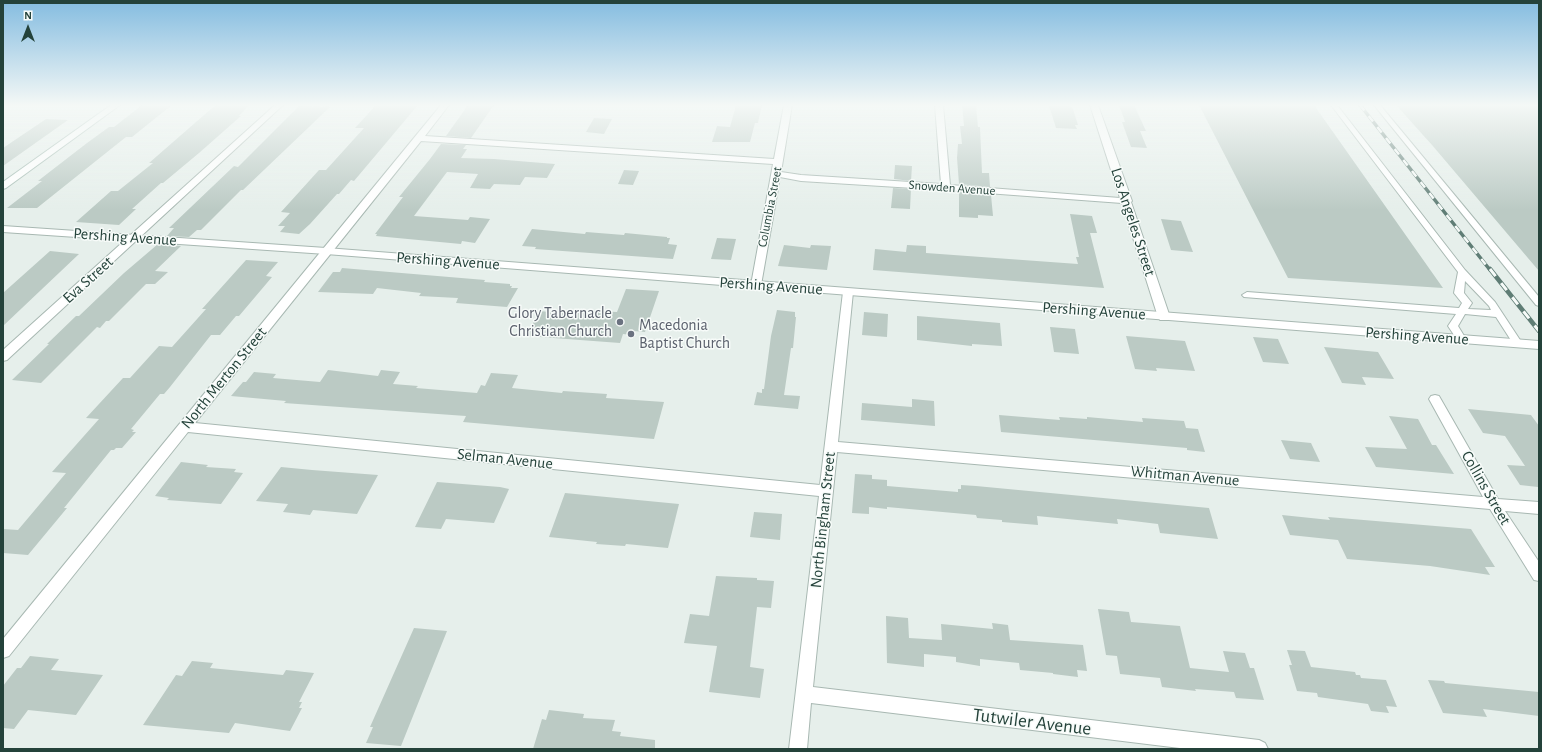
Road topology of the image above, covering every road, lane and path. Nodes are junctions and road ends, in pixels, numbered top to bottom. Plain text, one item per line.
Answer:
1 (66, 140) edge
2 (240, 140) edge
3 (416, 140) edge
4 (449, 140) edge
5 (782, 140) edge
6 (943, 140) edge
7 (1106, 140) edge
8 (1361, 140) edge
9 (1407, 140) edge
10 (779, 162) junction
11 (776, 174) junction
12 (3, 186) edge
13 (946, 187) junction
14 (1127, 201) junction
15 (3, 229) edge
16 (134, 238) junction
17 (326, 251) junction
18 (1462, 272) junction
19 (756, 285) junction
20 (848, 292) junction
21 (1247, 295) dead end
22 (1539, 302) edge
23 (1462, 311) junction
24 (1499, 314) junction
25 (1164, 317) junction
26 (1461, 339) junction
27 (1517, 343) junction
28 (1539, 345) edge
29 (3, 357) edge
30 (1435, 399) dead end
31 (184, 427) junction
32 (831, 446) junction
33 (826, 491) junction
34 (1493, 503) junction
35 (1539, 508) edge
36 (1539, 576) edge
37 (3, 651) edge
38 (804, 694) junction
39 (798, 749) edge
40 (1259, 749) edge

1 - 12 street
2 - 16 street, Eva Street
3 - 17 street, North Merton Street
4 - 10 street
5 - 10 street, Columbia Street
6 - 13 street
7 - 14 street, Los Angeles Street
8 - 18 lane
9 - 22 lane
10 - 11 street, Columbia Street
11 - 13 street, Snowden Avenue
11 - 19 street, Columbia Street
13 - 14 street, Snowden Avenue
14 - 25 street, Los Angeles Street
15 - 16 street, Pershing Avenue
16 - 17 street, Pershing Avenue
16 - 29 street, Eva Street
17 - 19 street, Pershing Avenue
17 - 31 street, North Merton Street
18 - 23 lane
18 - 24 lane
19 - 20 street, Pershing Avenue
20 - 25 street, Pershing Avenue
20 - 32 street, North Bingham Street
21 - 23 lane
23 - 24 lane
23 - 26 lane
24 - 27 lane
25 - 26 street, Pershing Avenue
26 - 27 street, Pershing Avenue
27 - 28 street, Pershing Avenue
30 - 34 street, Collins Street
31 - 33 street, Selman Avenue
31 - 37 street, North Merton Street
32 - 33 street, North Bingham Street
32 - 34 street, Whitman Avenue
33 - 38 street, North Bingham Street
34 - 35 street, Whitman Avenue
34 - 36 street, Collins Street
38 - 39 street, North Bingham Street
38 - 40 street, Tutwiler Avenue

